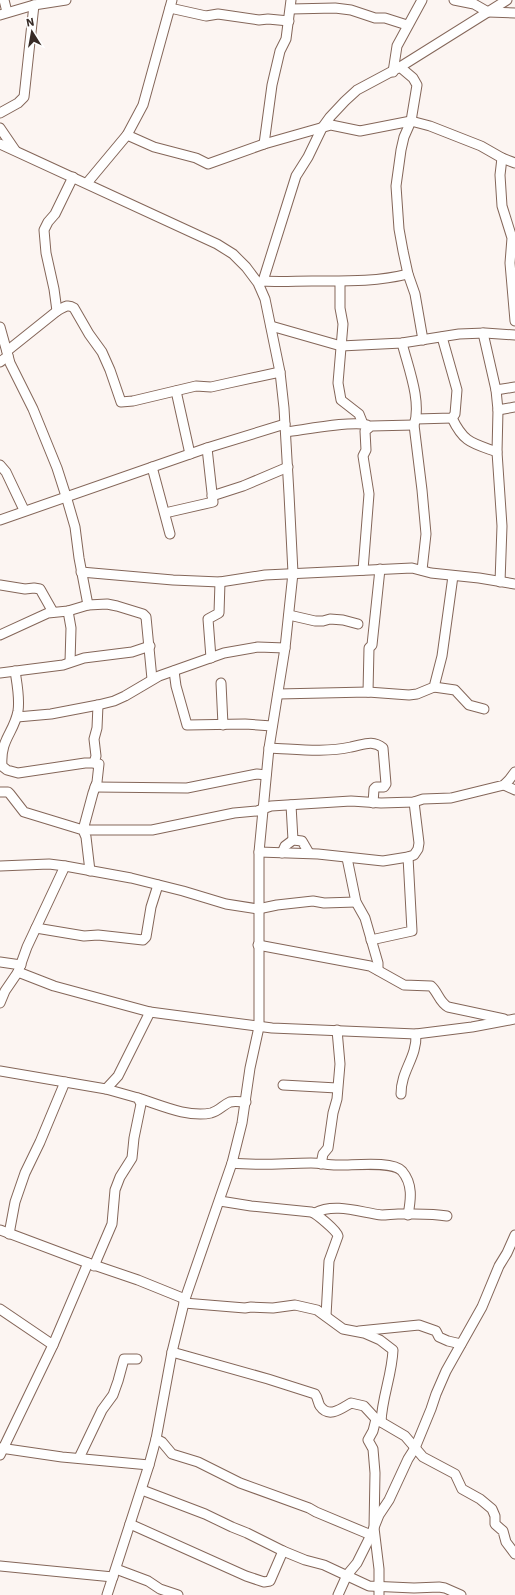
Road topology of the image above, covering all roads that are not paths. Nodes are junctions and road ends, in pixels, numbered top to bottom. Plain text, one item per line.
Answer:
1 (4, 0) edge
2 (66, 0) edge
3 (422, 0) edge
4 (454, 0) edge
5 (507, 0) edge
6 (48, 1) edge
7 (171, 4) edge
8 (291, 4) edge
9 (34, 5) junction
10 (488, 12) junction
11 (4, 13) edge
12 (515, 13) edge
13 (289, 21) junction
14 (407, 25) junction
15 (396, 69) junction
16 (0, 113) edge
17 (411, 122) junction
18 (0, 128) edge
19 (322, 128) junction
20 (126, 135) junction
21 (0, 144) edge
22 (264, 144) junction
23 (16, 150) junction
24 (502, 158) junction
25 (515, 163) edge
26 (73, 177) junction
27 (87, 184) junction
28 (408, 274) junction
29 (260, 282) junction
30 (340, 282) junction
31 (57, 311) junction
32 (515, 321) edge
33 (270, 326) junction
34 (0, 327) edge
35 (483, 333) junction
36 (515, 335) edge
37 (442, 337) junction
38 (423, 340) junction
39 (402, 343) junction
40 (341, 346) junction
41 (7, 353) junction
42 (0, 362) edge
43 (280, 372) junction
44 (515, 388) edge
45 (496, 390) junction
46 (176, 391) junction
47 (515, 406) edge
48 (498, 410) junction
49 (452, 418) junction
50 (415, 422) junction
51 (367, 425) junction
52 (285, 428) junction
53 (207, 448) junction
54 (497, 452) junction
55 (190, 454) junction
56 (0, 465) edge
57 (152, 467) junction
58 (288, 467) junction
59 (66, 496) junction
60 (212, 496) junction
61 (24, 510) junction
62 (165, 513) junction
63 (0, 520) edge
64 (170, 534) dead end
65 (380, 569) junction
66 (363, 570) junction
67 (422, 570) junction
68 (82, 572) junction
69 (294, 573) junction
70 (453, 576) junction
71 (220, 582) junction
72 (500, 582) junction
73 (515, 584) edge
74 (0, 585) edge
75 (88, 605) junction
76 (68, 611) junction
77 (53, 612) junction
78 (289, 615) junction
79 (358, 624) dead end
80 (0, 635) edge
81 (150, 646) junction
82 (285, 648) junction
83 (211, 658) junction
84 (70, 662) junction
85 (15, 671) junction
86 (174, 671) junction
87 (0, 673) edge
88 (152, 679) junction
89 (221, 683) dead end
90 (434, 688) junction
91 (368, 692) junction
92 (278, 694) junction
93 (98, 705) junction
94 (484, 710) dead end
95 (17, 717) junction
96 (223, 725) junction
97 (272, 726) junction
98 (269, 748) junction
99 (94, 763) junction
100 (515, 772) edge
101 (266, 775) junction
102 (504, 785) junction
103 (95, 788) junction
104 (515, 790) edge
105 (0, 792) edge
106 (414, 802) junction
107 (373, 803) junction
108 (291, 805) junction
109 (263, 808) junction
110 (83, 830) junction
111 (293, 840) junction
112 (259, 852) junction
113 (282, 853) junction
114 (309, 853) junction
115 (347, 858) junction
116 (408, 858) junction
117 (0, 866) edge
118 (65, 866) junction
119 (90, 871) junction
120 (158, 885) junction
121 (356, 902) junction
122 (258, 909) junction
123 (36, 928) junction
124 (371, 940) junction
125 (258, 945) junction
126 (0, 962) edge
127 (19, 969) junction
128 (378, 970) junction
129 (0, 1003) edge
130 (150, 1012) junction
131 (512, 1019) edge
132 (259, 1027) junction
133 (337, 1030) junction
134 (416, 1034) junction
135 (0, 1071) edge
136 (65, 1082) junction
137 (283, 1085) dead end
138 (337, 1088) junction
139 (106, 1089) junction
140 (401, 1094) dead end
141 (138, 1098) junction
142 (246, 1102) junction
143 (232, 1163) junction
144 (321, 1164) junction
145 (220, 1200) junction
146 (315, 1213) junction
147 (408, 1215) junction
148 (447, 1216) dead end
149 (0, 1230) edge
150 (9, 1234) junction
151 (515, 1235) edge
152 (91, 1265) junction
153 (185, 1301) junction
154 (0, 1309) edge
155 (326, 1316) junction
156 (352, 1332) junction
157 (53, 1344) junction
158 (461, 1344) junction
159 (172, 1352) junction
160 (137, 1359) dead end
161 (378, 1420) junction
162 (156, 1438) junction
163 (415, 1448) junction
164 (1, 1450) edge
165 (79, 1458) junction
166 (149, 1465) junction
167 (142, 1490) junction
168 (130, 1524) junction
169 (373, 1532) junction
170 (283, 1551) junction
171 (515, 1554) edge
172 (0, 1566) edge
173 (114, 1573) junction
174 (347, 1575) junction
175 (379, 1591) edge
176 (107, 1595) edge
177 (178, 1595) edge
178 (338, 1595) edge
179 (461, 1595) edge

1 - 11 street
2 - 6 street
3 - 14 street
4 - 10 street
5 - 10 street
6 - 9 street
7 - 13 street
7 - 20 street
8 - 13 street
8 - 14 street
9 - 11 street
9 - 16 street
10 - 12 street
10 - 15 street
13 - 22 street
14 - 15 street
15 - 17 street
15 - 19 street
17 - 19 street
17 - 24 street
17 - 28 street
18 - 23 street
19 - 22 street
19 - 29 street
20 - 22 street
20 - 27 street
21 - 23 street
23 - 26 street
24 - 25 street
24 - 32 street
26 - 27 street
26 - 31 street
27 - 29 street
28 - 30 street
28 - 38 street
29 - 30 street
29 - 33 street
30 - 40 street
31 - 41 street
31 - 46 street
33 - 40 street
33 - 43 street
34 - 41 street
35 - 36 street
35 - 37 street
35 - 45 street
37 - 38 street
37 - 49 street
38 - 39 street
39 - 40 street
39 - 50 street
40 - 51 street
41 - 42 street
41 - 59 street
43 - 46 street
43 - 52 street
44 - 45 street
45 - 48 street
46 - 55 street
47 - 48 street
48 - 54 street
49 - 50 street
49 - 54 street
50 - 51 street
50 - 67 street
51 - 52 street
51 - 66 street
52 - 53 street
52 - 58 street
53 - 55 street
53 - 60 street
54 - 72 street
55 - 57 street
56 - 61 street
57 - 59 street
57 - 62 street
58 - 60 street
58 - 69 street
59 - 61 street
59 - 68 street
60 - 62 street
61 - 63 street
62 - 64 street
65 - 66 street
65 - 67 street
65 - 91 street
66 - 69 street
67 - 70 street
68 - 71 street
68 - 75 street
69 - 71 street
69 - 78 street
70 - 72 street
70 - 90 street
71 - 83 street
72 - 73 street
74 - 77 street
75 - 76 street
75 - 81 street
76 - 77 street
76 - 84 street
77 - 80 street
78 - 79 street
78 - 82 street
81 - 84 street
81 - 88 street
82 - 83 street
82 - 92 street
83 - 86 street
84 - 85 street
85 - 87 street
85 - 95 street
86 - 88 street
86 - 96 street
88 - 93 street
89 - 96 street
90 - 91 street
90 - 94 street
91 - 92 street
92 - 97 street
93 - 95 street
93 - 99 street
95 - 99 street
96 - 97 street
97 - 98 street
98 - 101 street
98 - 107 street
99 - 103 street
100 - 102 street
101 - 103 street
101 - 109 street
102 - 104 street
102 - 106 street
103 - 110 street
105 - 110 street
106 - 107 street
106 - 116 street
107 - 108 street
108 - 109 street
108 - 111 street
109 - 110 street
109 - 112 street
110 - 119 street
111 - 113 street
111 - 114 street
112 - 113 street
112 - 122 street
113 - 114 street
114 - 115 street
115 - 116 street
115 - 121 street
116 - 124 street
117 - 118 street
118 - 119 street
118 - 123 street
119 - 120 street
120 - 122 street
120 - 123 street
121 - 122 street
121 - 124 street
122 - 125 street
123 - 127 street
124 - 128 street
125 - 128 street
125 - 132 street
126 - 127 street
127 - 129 street
127 - 130 street
128 - 131 street
130 - 132 street
130 - 139 street
131 - 134 street
132 - 133 street
132 - 142 street
133 - 134 street
133 - 138 street
134 - 140 street
135 - 136 street
136 - 139 street
136 - 150 street
137 - 138 street
138 - 144 street
139 - 141 street
141 - 142 street
141 - 152 street
142 - 143 street
143 - 144 street
143 - 145 street
144 - 147 street
145 - 146 street
145 - 153 street
146 - 147 street
146 - 155 street
147 - 148 street
149 - 150 street
150 - 152 street
151 - 158 street
152 - 153 street
152 - 157 street
153 - 155 street
153 - 159 street
154 - 157 street
155 - 156 street
156 - 158 street
156 - 161 street
157 - 164 street
158 - 163 street
159 - 161 street
159 - 162 street
160 - 165 street
161 - 163 street
161 - 169 street
162 - 166 street
162 - 169 street
163 - 169 street
163 - 171 street
164 - 165 street
165 - 166 street
166 - 167 street
167 - 168 street
167 - 170 street
168 - 170 street
168 - 173 street
169 - 174 street
169 - 175 street
170 - 174 street
172 - 173 street
173 - 176 street
173 - 177 street
174 - 175 street
174 - 178 street
175 - 179 street

